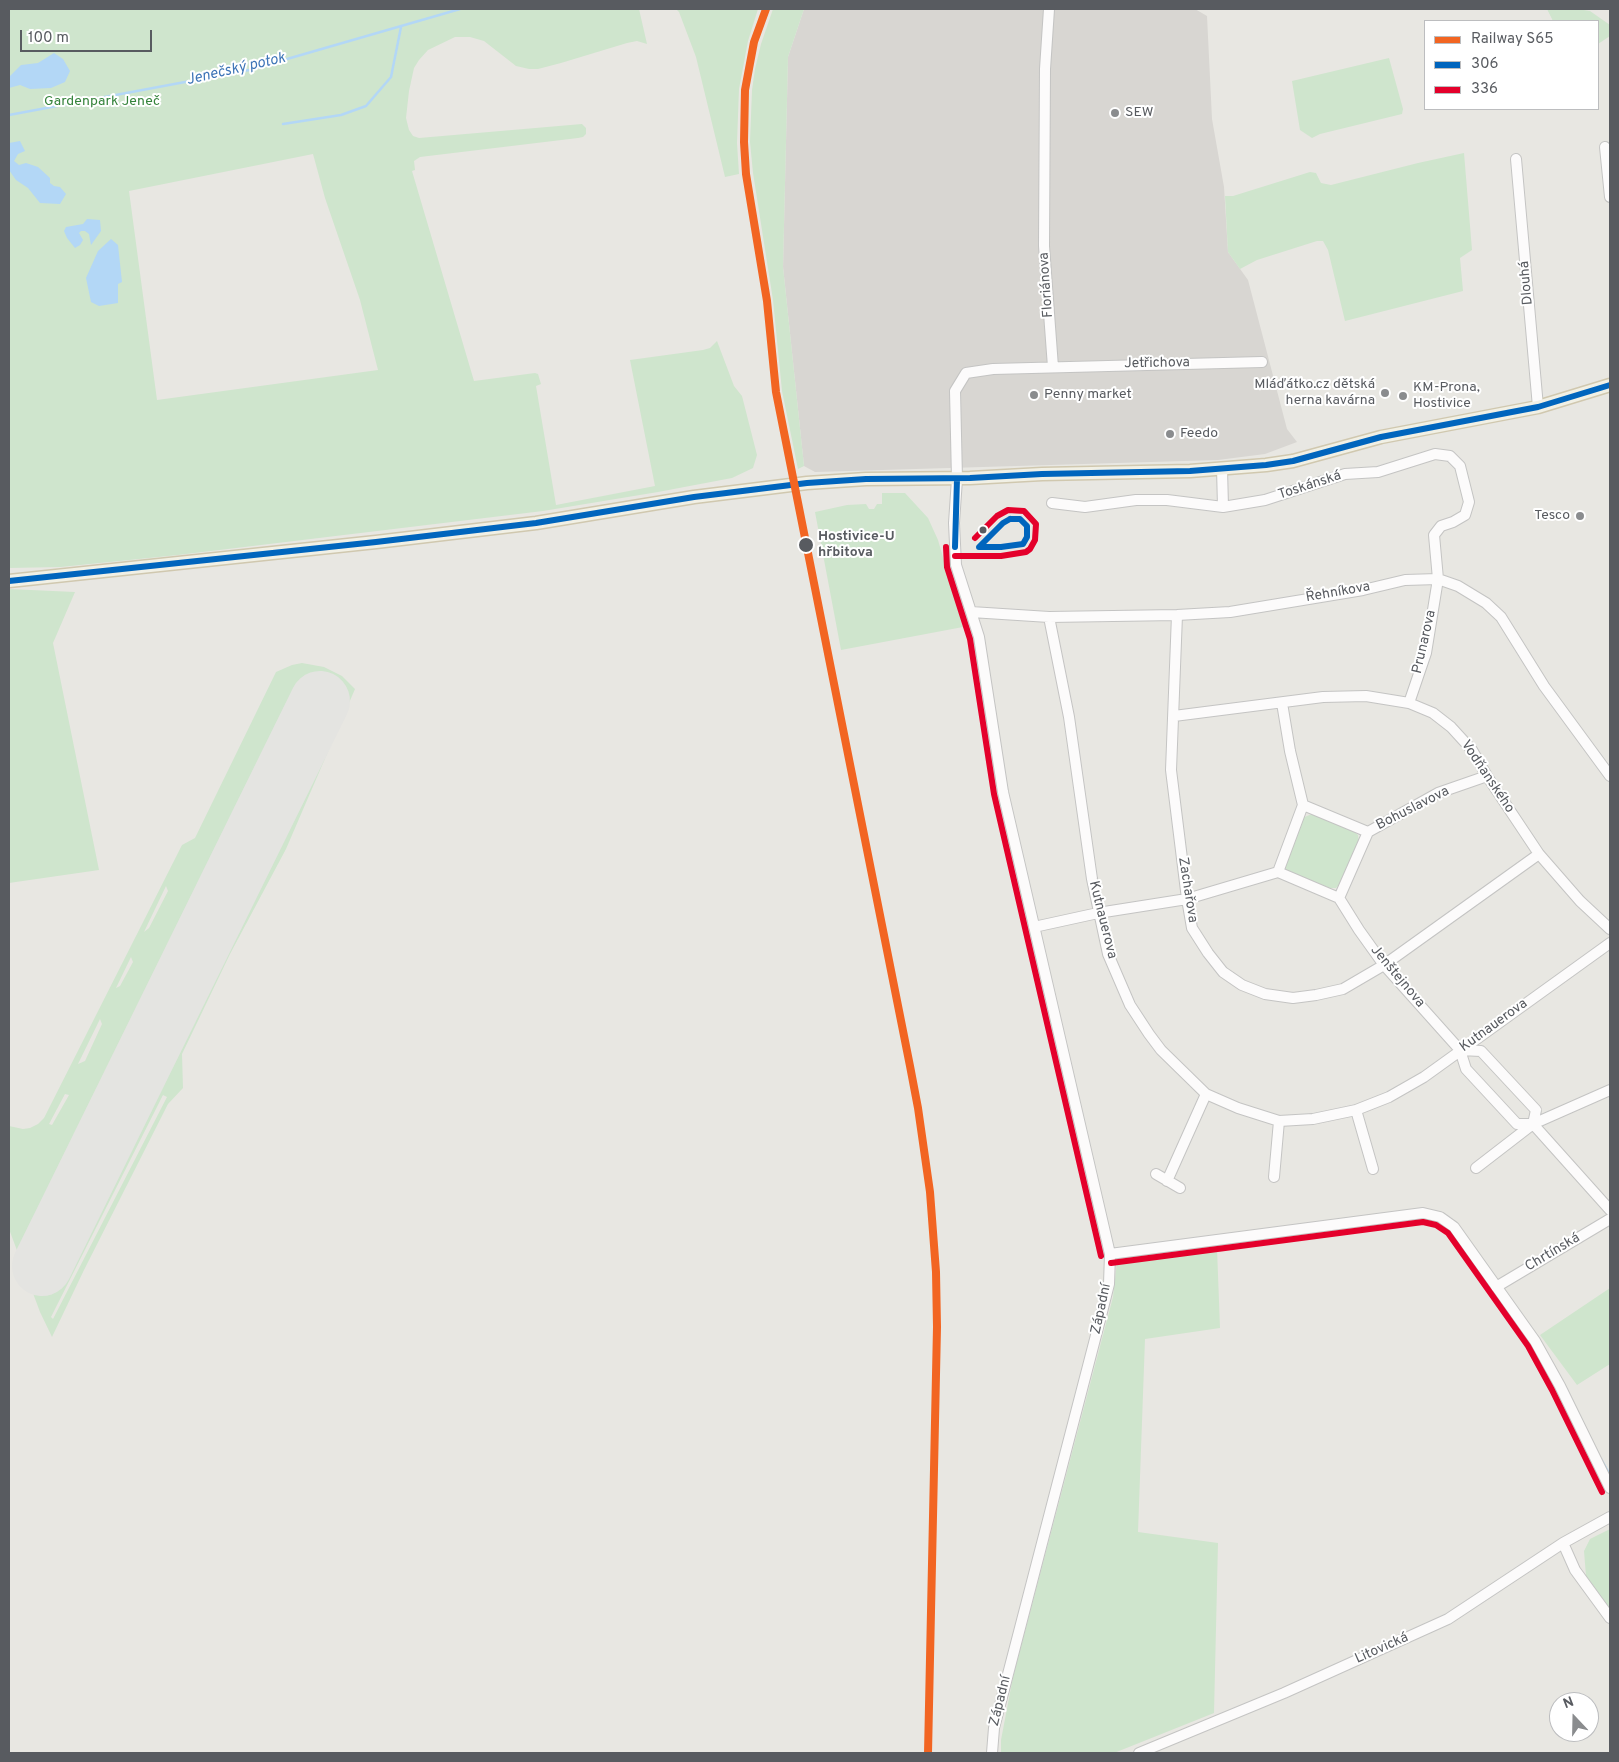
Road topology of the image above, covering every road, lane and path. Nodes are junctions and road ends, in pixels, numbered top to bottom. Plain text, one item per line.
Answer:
1 (1049, 9) edge
2 (1605, 146) dead end
3 (1516, 159) dead end
4 (1610, 197) edge
5 (1262, 362) dead end
6 (1053, 367) junction
7 (1610, 385) edge
8 (1538, 407) junction
9 (1222, 468) junction
10 (957, 479) junction
11 (1052, 503) dead end
12 (1223, 507) junction
13 (1438, 579) junction
14 (9, 581) edge
15 (971, 612) junction
16 (1177, 615) junction
17 (1049, 617) junction
18 (1282, 703) junction
19 (1410, 703) junction
20 (1174, 716) junction
21 (1486, 776) junction
22 (1610, 776) edge
23 (1303, 805) junction
24 (1368, 832) junction
25 (1539, 854) junction
26 (1278, 872) junction
27 (1339, 898) junction
28 (1187, 899) junction
29 (1098, 913) junction
30 (1034, 927) junction
31 (1610, 929) edge
32 (1610, 943) edge
33 (1384, 965) junction
34 (1460, 1050) junction
35 (1610, 1090) edge
36 (1206, 1094) junction
37 (1356, 1110) junction
38 (1279, 1120) junction
39 (1532, 1124) junction
40 (1476, 1168) dead end
41 (1373, 1169) dead end
42 (1156, 1174) dead end
43 (1274, 1177) dead end
44 (1167, 1180) junction
45 (1180, 1188) dead end
46 (1610, 1210) edge
47 (1610, 1219) edge
48 (1110, 1254) junction
49 (1496, 1287) junction
50 (1610, 1488) edge
51 (1610, 1517) edge
52 (1563, 1543) junction
53 (1610, 1618) edge
54 (992, 1753) edge
55 (1139, 1753) edge

1 - 6 street, Floriánova
2 - 4 street
3 - 8 street, Dlouhá
5 - 6 street, Jetřichova
6 - 10 street
7 - 8 main road
8 - 9 main road
9 - 10 main road
9 - 12 street
10 - 14 main road
10 - 15 street, Západní
11 - 12 street, Toskánská
12 - 13 street, Toskánská
13 - 16 street, Řehníkova
13 - 19 street, Prunarova
13 - 22 street, Řehníkova
15 - 17 street, Řehníkova
15 - 30 street, Západní
16 - 17 street, Řehníkova
16 - 20 street, Zachařova
17 - 29 street, Kutnauerova
18 - 19 street, Vodňanského
18 - 20 street, Vodňanského
18 - 23 street
19 - 21 street, Vodňanského
20 - 28 street, Zachařova
21 - 24 street, Bohuslavova
21 - 25 street, Vodňanského
23 - 24 street
23 - 26 street
24 - 27 street
25 - 31 street, Vodňanského
25 - 33 street, Zachařova
26 - 27 street
26 - 28 street
27 - 33 street, Jenštejnova
28 - 29 street
28 - 33 street, Zachařova
29 - 30 street
29 - 36 street, Kutnauerova
30 - 48 street, Západní
32 - 34 street, Kutnauerova
33 - 34 street, Jenštejnova
34 - 37 street, Kutnauerova
34 - 39 street, Jenštejnova
34 - 39 street
35 - 39 street
36 - 38 street, Kutnauerova
36 - 44 street
37 - 38 street, Kutnauerova
37 - 41 street
38 - 43 street
39 - 40 street
39 - 46 street, Jenštejnova
42 - 44 street
44 - 45 street
47 - 49 street, Chrtínská
48 - 49 street
48 - 54 street, Západní
49 - 50 street
51 - 52 street, Litovická
52 - 53 street
52 - 55 street, Litovická

